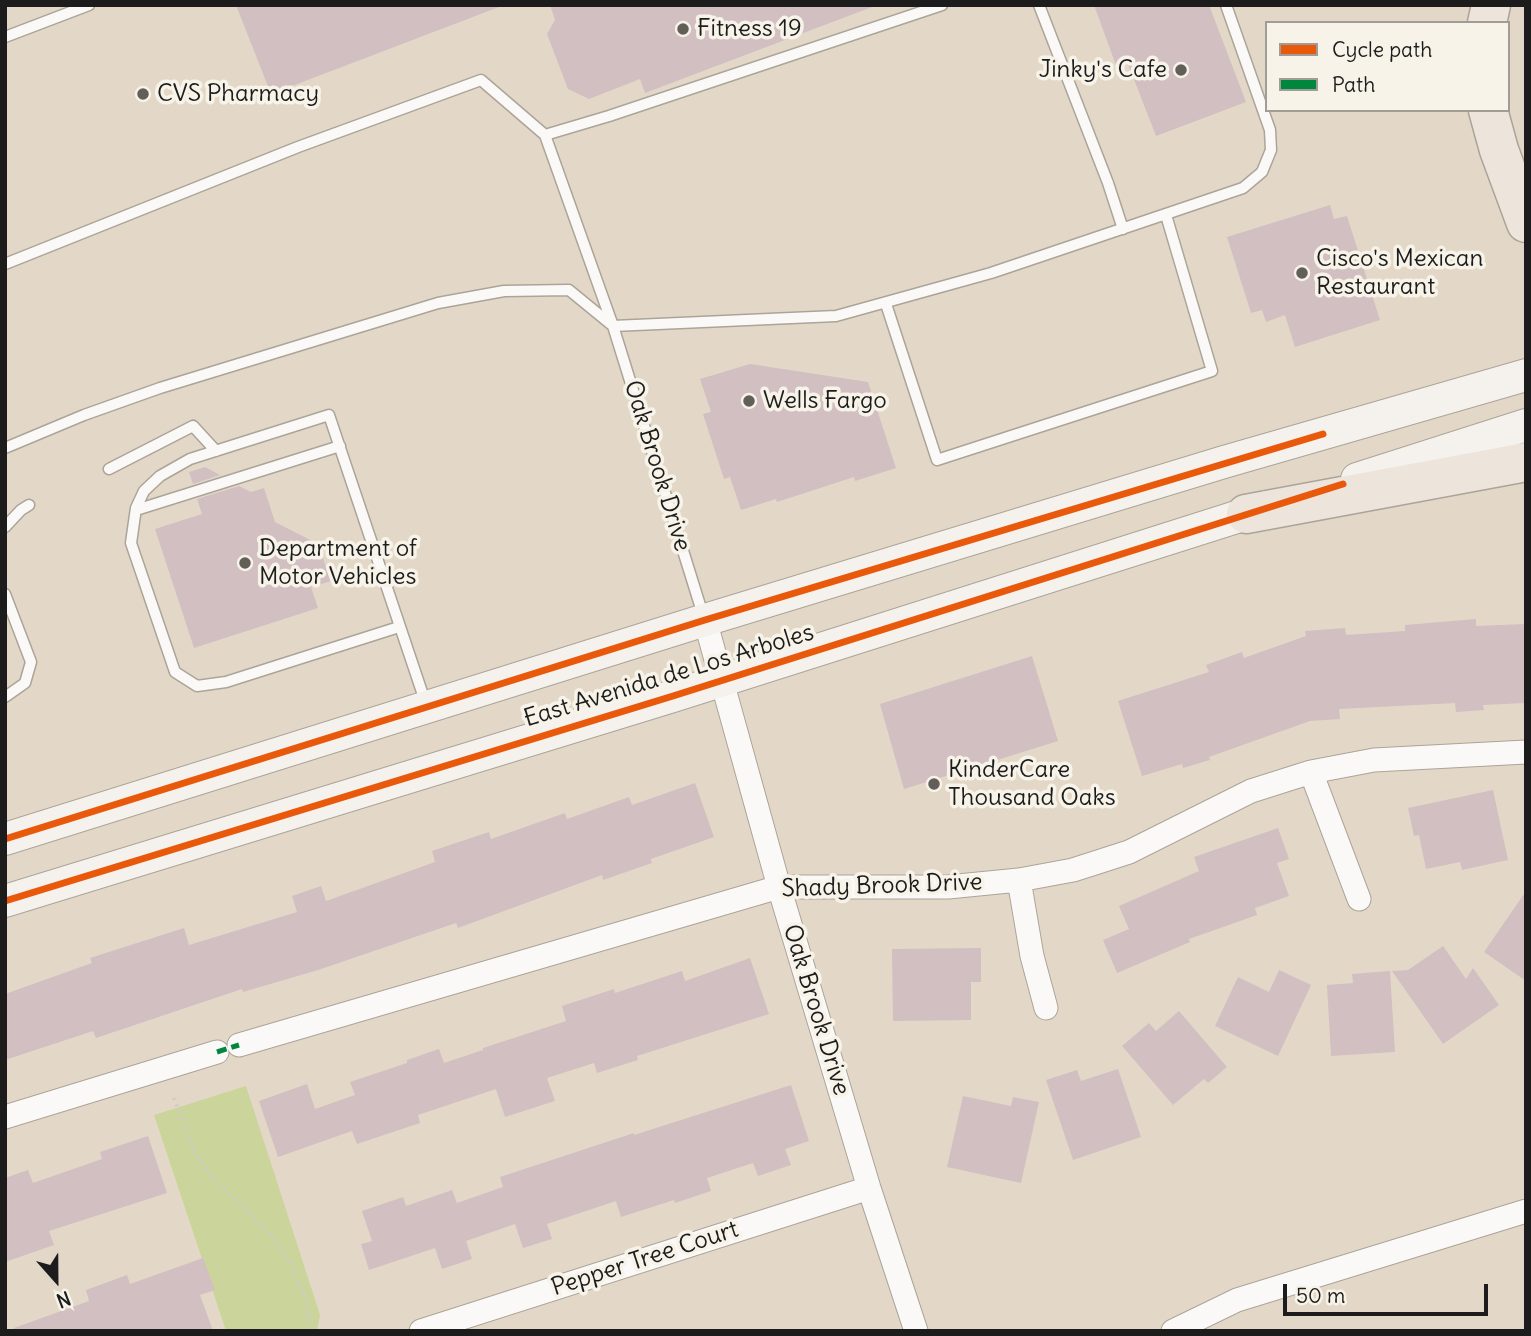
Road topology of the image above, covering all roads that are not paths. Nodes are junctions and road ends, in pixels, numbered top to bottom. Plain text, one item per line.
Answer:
1 (89, 5) edge
2 (942, 5) edge
3 (1039, 5) edge
4 (1226, 5) edge
5 (5, 37) edge
6 (1489, 112) edge
7 (545, 135) junction
8 (1166, 215) junction
9 (1526, 222) edge
10 (1123, 229) junction
11 (5, 264) edge
12 (886, 304) junction
13 (613, 326) junction
14 (1526, 375) edge
15 (1526, 425) edge
16 (340, 446) junction
17 (5, 448) edge
18 (216, 451) junction
19 (1526, 461) edge
20 (109, 469) dead end
21 (29, 505) dead end
22 (136, 510) junction
23 (1246, 514) junction
24 (5, 527) edge
25 (5, 594) edge
26 (705, 620) junction
27 (399, 627) junction
28 (721, 681) junction
29 (5, 697) edge
30 (427, 706) junction
31 (1526, 752) edge
32 (1311, 772) junction
33 (5, 839) edge
34 (1019, 880) junction
35 (779, 887) junction
36 (1359, 899) dead end
37 (5, 901) edge
38 (1046, 1008) dead end
39 (5, 1116) edge
40 (869, 1188) junction
41 (1526, 1210) edge
42 (1206, 1323) edge
43 (421, 1331) edge
44 (916, 1331) edge
45 (1173, 1331) edge

1 - 5 lane
2 - 7 lane
3 - 10 lane
4 - 8 lane
6 - 9 highway
7 - 11 lane
7 - 13 lane, Oak Brook Drive
8 - 10 lane
8 - 12 lane
10 - 12 lane
12 - 13 lane
13 - 17 lane
13 - 26 lane, Oak Brook Drive
14 - 26 main road, East Avenida de Los Arboles
15 - 23 main road, East Avenida de Los Arboles
16 - 18 lane
16 - 22 lane
16 - 27 lane
18 - 20 lane
18 - 22 lane
19 - 23 highway
21 - 24 lane
22 - 27 lane
23 - 28 main road, East Avenida de Los Arboles
25 - 29 lane
26 - 28 street, Oak Brook Drive
26 - 30 main road, East Avenida de Los Arboles
27 - 30 lane
28 - 35 street, Oak Brook Drive
28 - 37 main road, East Avenida de Los Arboles
30 - 33 main road, East Avenida de Los Arboles
31 - 32 street, Shady Brook Drive
32 - 34 street, Shady Brook Drive
32 - 36 street
34 - 35 street, Shady Brook Drive
34 - 38 street
35 - 39 street, Shady Brook Drive
35 - 40 street, Oak Brook Drive
40 - 43 street, Pepper Tree Court
40 - 44 street, Oak Brook Drive
41 - 42 street
42 - 45 street

